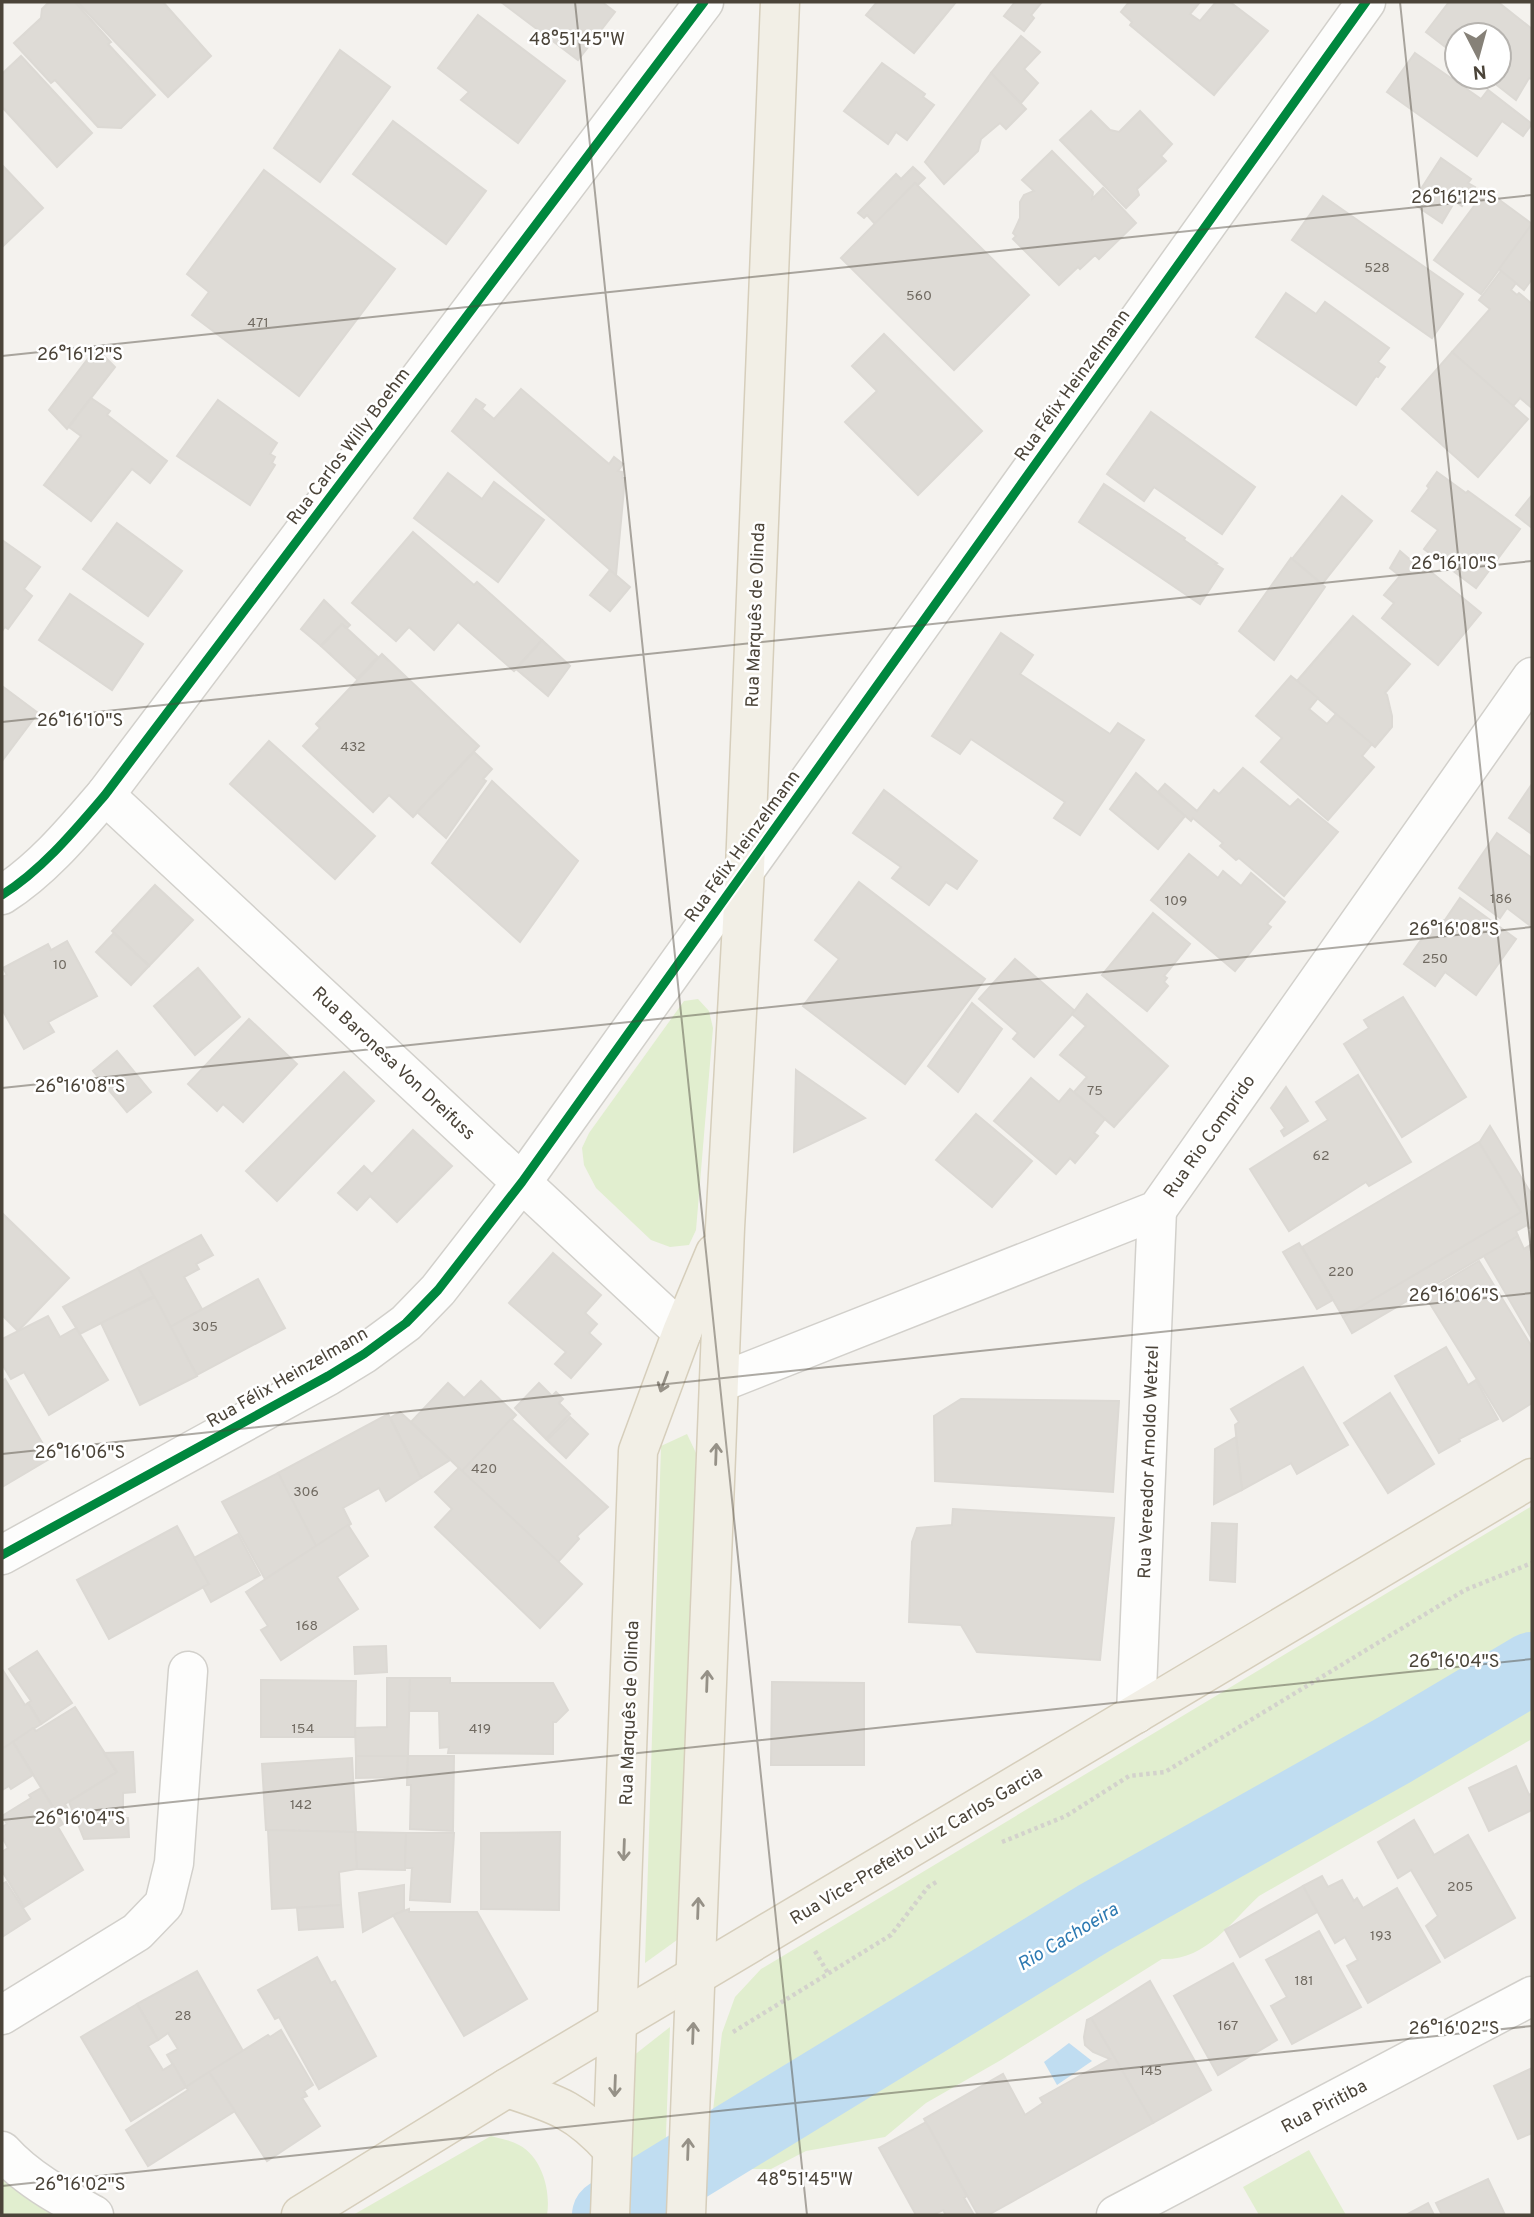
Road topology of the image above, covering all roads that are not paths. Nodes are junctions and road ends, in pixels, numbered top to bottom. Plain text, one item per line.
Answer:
1 (704, 2) edge
2 (780, 2) edge
3 (1366, 2) edge
4 (1532, 677) edge
5 (105, 795) junction
6 (745, 869) junction
7 (2, 895) edge
8 (522, 1182) junction
9 (1157, 1210) junction
10 (725, 1228) junction
11 (682, 1332) junction
12 (719, 1383) junction
13 (1532, 1478) edge
14 (2, 1555) edge
15 (188, 1671) dead end
16 (1136, 1714) junction
17 (695, 1976) junction
18 (1532, 1996) edge
19 (2, 2015) edge
20 (618, 2023) junction
21 (508, 2088) junction
22 (2, 2151) edge
23 (612, 2151) junction
24 (686, 2211) edge
25 (94, 2215) edge
26 (301, 2215) edge
27 (610, 2215) edge
28 (1116, 2215) edge

1 - 5 street, Rua Carlos Willy Boehm
2 - 6 main road, Rua Marquês de Olinda
3 - 6 street, Rua Félix Heinzelmann
4 - 9 street, Rua Rio Comprido
5 - 7 street, Rua Carlos Willy Boehm
5 - 8 street, Rua Baronesa Von Dreifuss
6 - 8 street, Rua Félix Heinzelmann
6 - 10 main road, Rua Marquês de Olinda
8 - 11 street, Rua Baronesa Von Dreifuss
8 - 14 street, Rua Félix Heinzelmann
9 - 12 street, Rua Rio Comprido
9 - 16 street, Rua Vereador Arnoldo Wetzel
10 - 11 main road, Rua Marquês de Olinda
10 - 12 main road, Rua Marquês de Olinda
11 -> 20 main road, Rua Marquês de Olinda
17 -> 12 main road, Rua Marquês de Olinda
13 - 16 main road, Rua Vice-Prefeito Luiz Carlos Garcia
15 - 19 street
16 - 17 main road, Rua Vice-Prefeito Luiz Carlos Garcia
17 - 20 main road, Rua Vice-Prefeito Luiz Carlos Garcia
24 -> 17 main road, Rua Marquês de Olinda
18 - 28 street, Rua Piritiba
20 - 21 main road, Rua Vice-Prefeito Luiz Carlos Garcia
20 -> 23 main road, Rua Marquês de Olinda
21 - 23 main road
21 - 26 main road, Rua Vice-Prefeito Luiz Carlos Garcia
22 - 25 street
23 - 27 main road, Rua Marquês de Olinda

